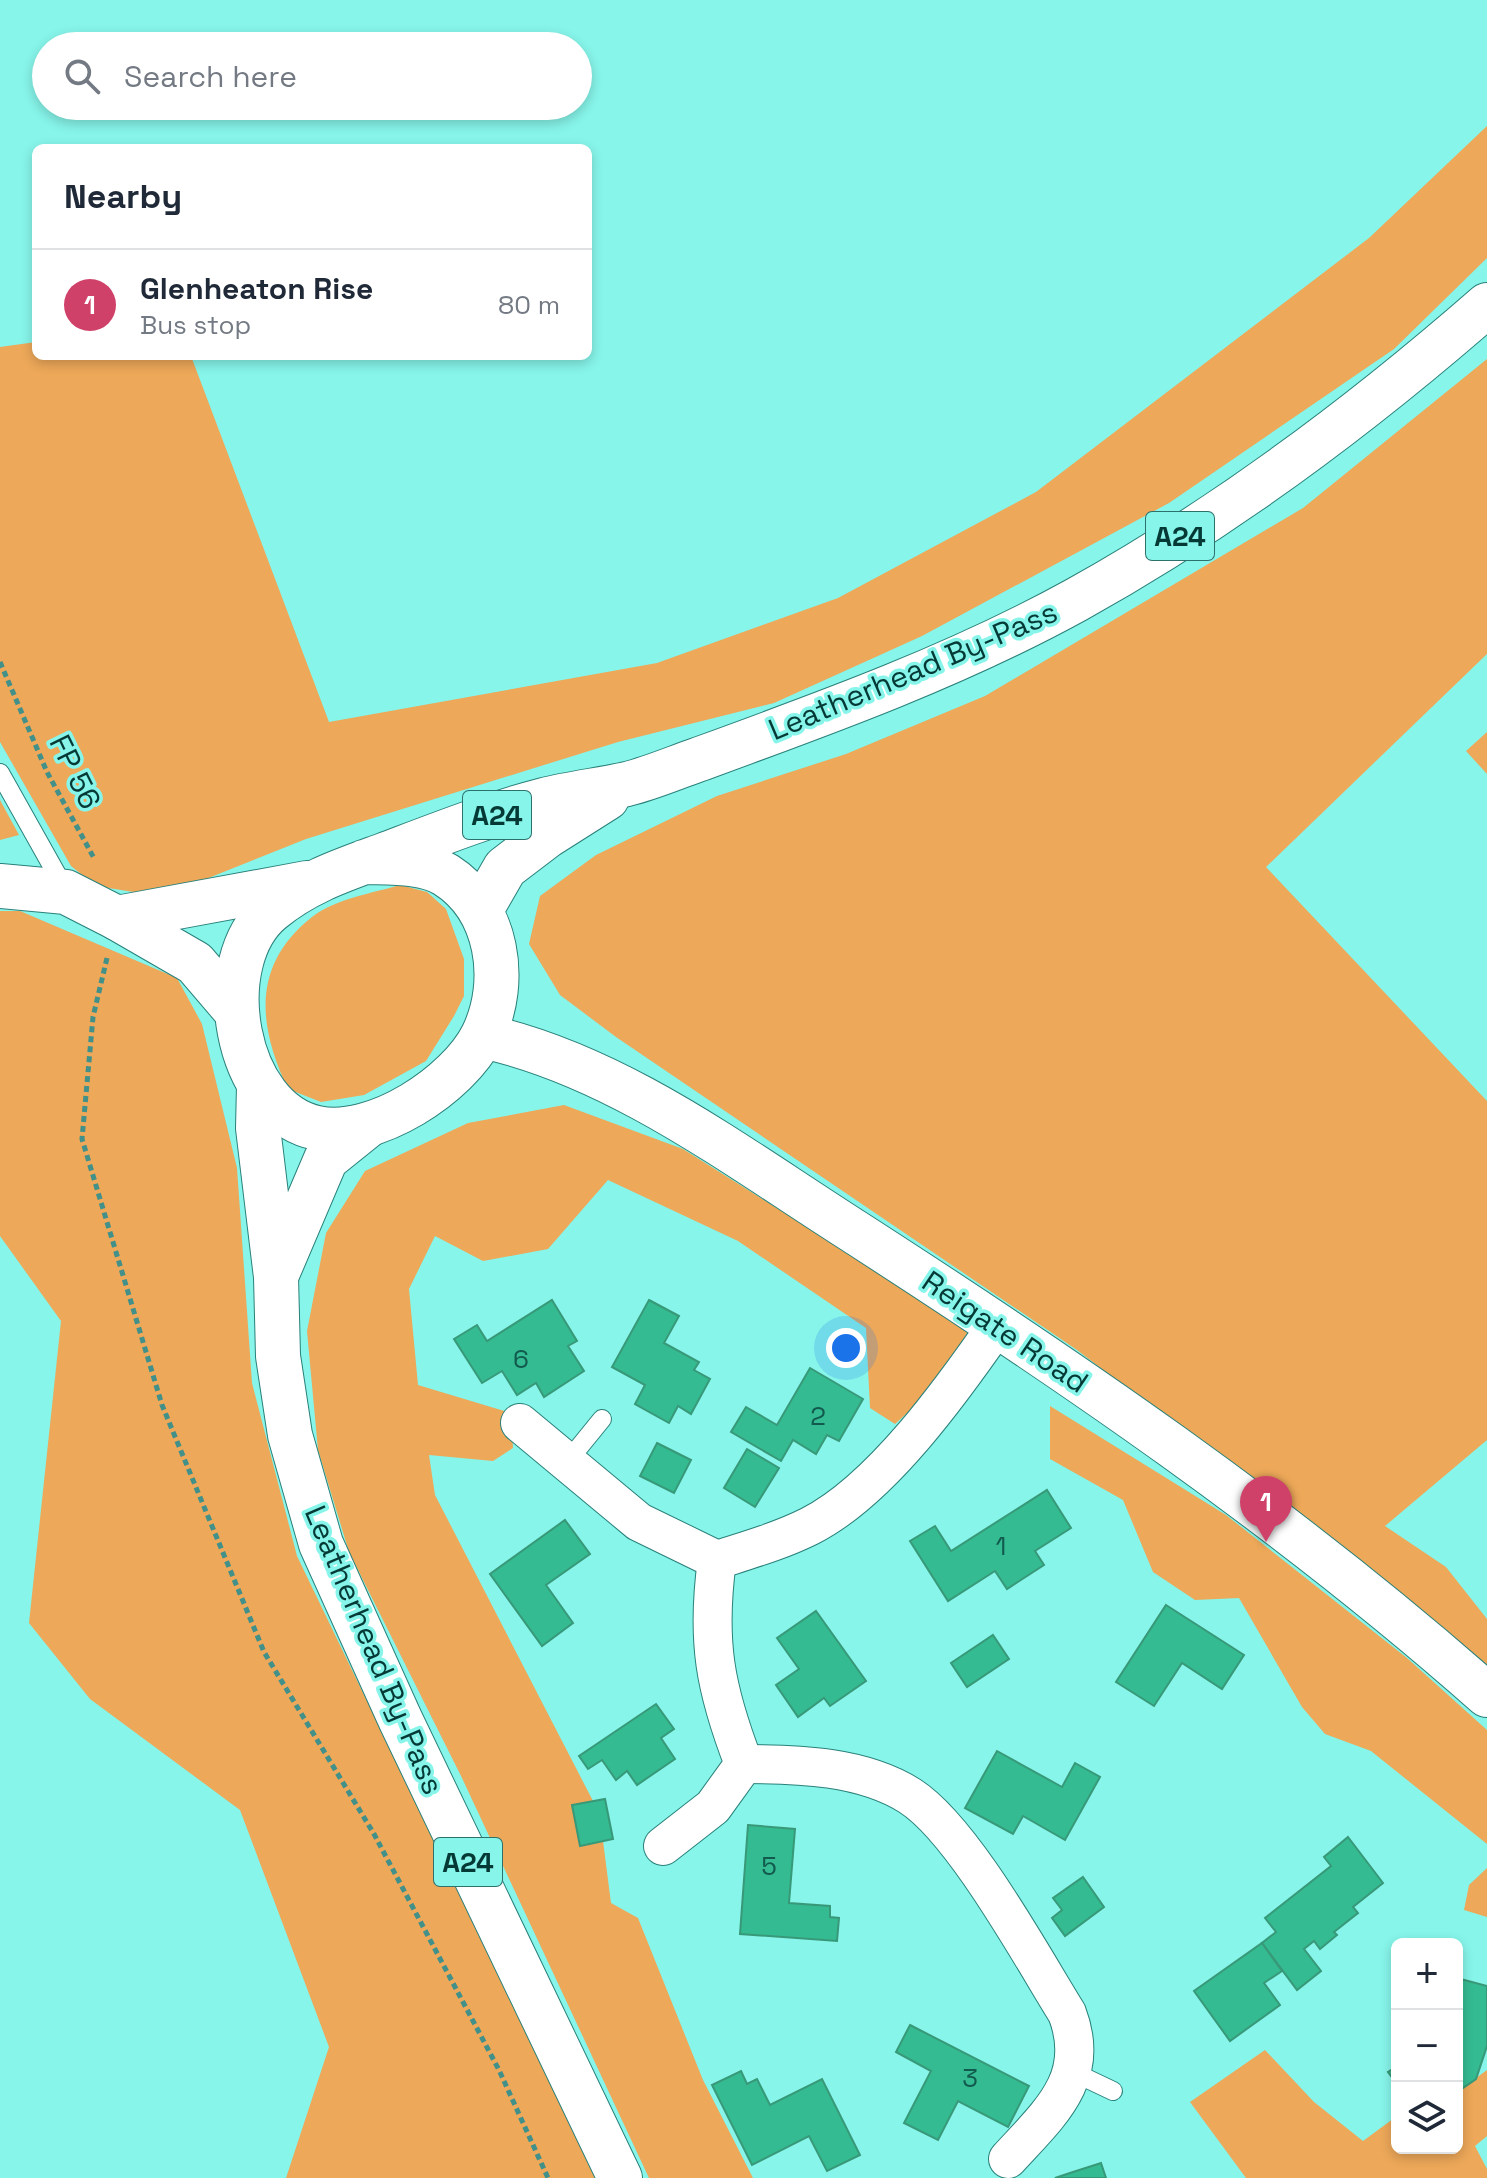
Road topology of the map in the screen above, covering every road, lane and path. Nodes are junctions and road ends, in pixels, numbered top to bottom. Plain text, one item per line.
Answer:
1 (1487, 305) edge
2 (0, 662) edge
3 (0, 773) edge
4 (633, 782) junction
5 (364, 862) junction
6 (307, 883) junction
7 (0, 886) edge
8 (66, 892) junction
9 (482, 908) junction
10 (117, 918) junction
11 (236, 1011) junction
12 (483, 1036) junction
13 (259, 1086) junction
14 (367, 1126) junction
15 (276, 1277) junction
16 (998, 1324) junction
17 (602, 1419) dead end
18 (520, 1423) dead end
19 (567, 1462) junction
20 (717, 1560) junction
21 (1487, 1695) edge
22 (744, 1764) junction
23 (663, 1846) dead end
24 (1073, 2072) junction
25 (1113, 2091) dead end
26 (1008, 2159) dead end
27 (548, 2178) edge
28 (620, 2178) edge

1 - 4 main road, Leatherhead By-Pass / A24
2 - 8 path, FP 56
3 - 8 lane
4 - 5 main road, Leatherhead By-Pass / A24
4 - 9 main road, Leatherhead By-Pass / A24
5 - 6 main road
5 - 9 main road
6 - 10 main road
6 - 11 main road
7 - 8 main road
8 - 10 main road
9 - 12 main road
10 - 11 main road
10 - 27 path
11 - 13 main road
12 - 14 main road
12 - 16 main road, Reigate Road
13 - 14 main road
13 - 15 main road, Leatherhead By-Pass / A24
14 - 15 main road, Leatherhead By-Pass / A24
15 - 28 main road, Leatherhead By-Pass / A24
16 - 20 street
16 - 21 main road, Reigate Road
17 - 19 lane
18 - 19 street
19 - 20 street
20 - 22 street
22 - 23 street
22 - 24 street
24 - 25 lane
24 - 26 street

